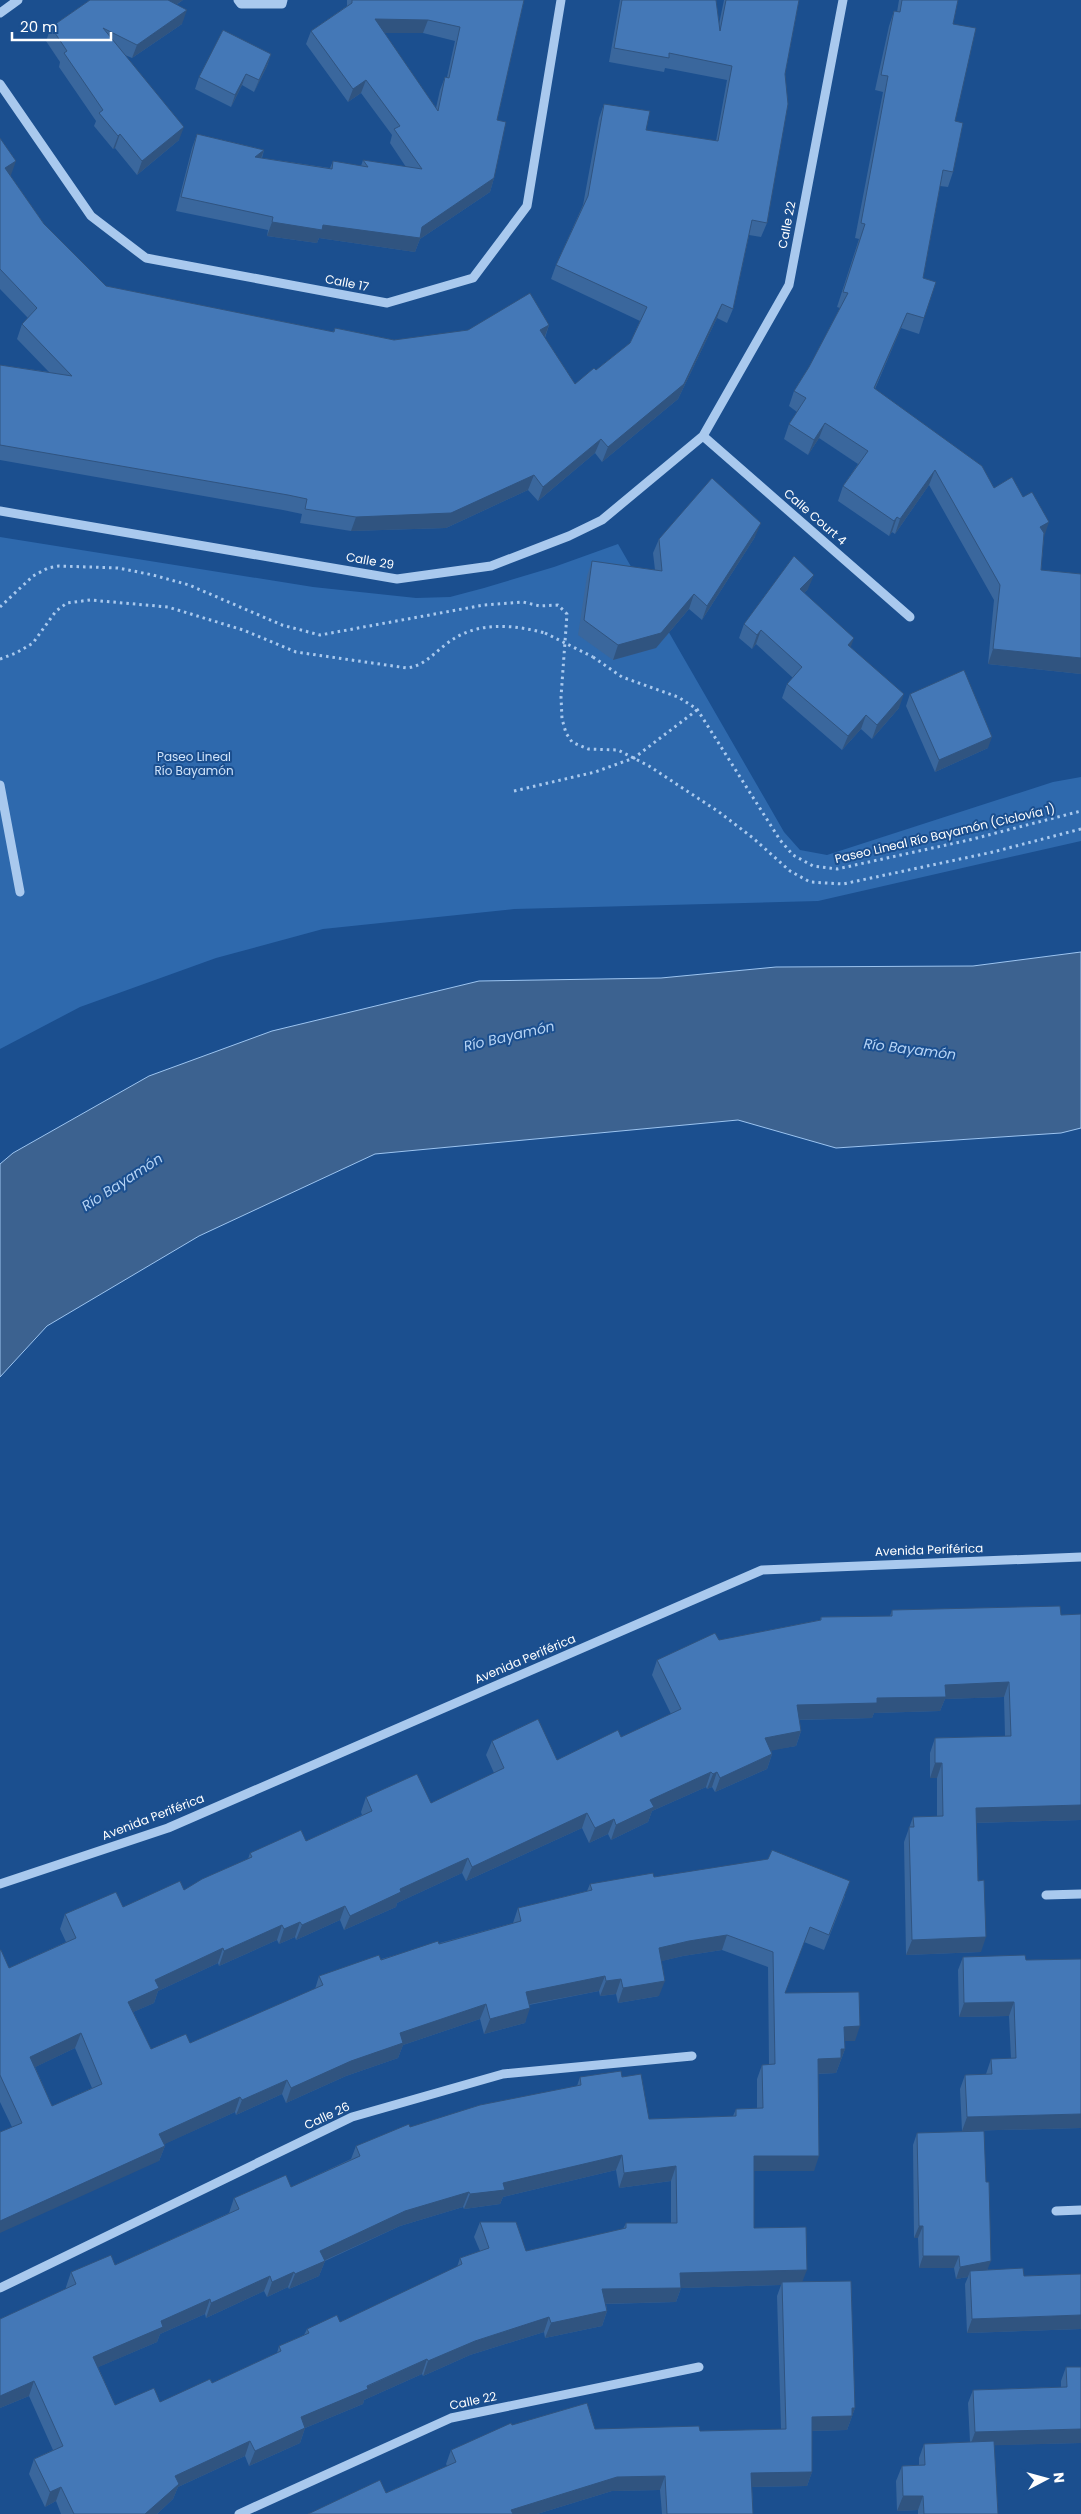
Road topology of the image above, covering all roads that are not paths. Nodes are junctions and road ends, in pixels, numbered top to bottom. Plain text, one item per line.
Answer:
1 (18, 0) edge
2 (238, 0) edge
3 (283, 0) edge
4 (561, 0) edge
5 (843, 0) edge
6 (0, 13) edge
7 (0, 84) edge
8 (704, 436) junction
9 (0, 511) edge
10 (910, 617) dead end
11 (0, 785) edge
12 (20, 892) dead end
13 (1081, 1556) edge
14 (0, 1884) edge
15 (1081, 1894) edge
16 (1046, 1895) dead end
17 (692, 2056) dead end
18 (1081, 2210) edge
19 (1056, 2211) dead end
20 (0, 2288) edge
21 (699, 2368) dead end
22 (239, 2514) edge

1 - 6 street
2 - 3 street
4 - 7 street, Calle 17
5 - 8 street, Calle 22
8 - 9 street, Calle 29
8 - 10 street, Calle Court 4
11 - 12 street
13 - 14 street, Avenida Periférica
15 - 16 street
17 - 20 street, Calle 26
18 - 19 street
21 - 22 street, Calle 22

